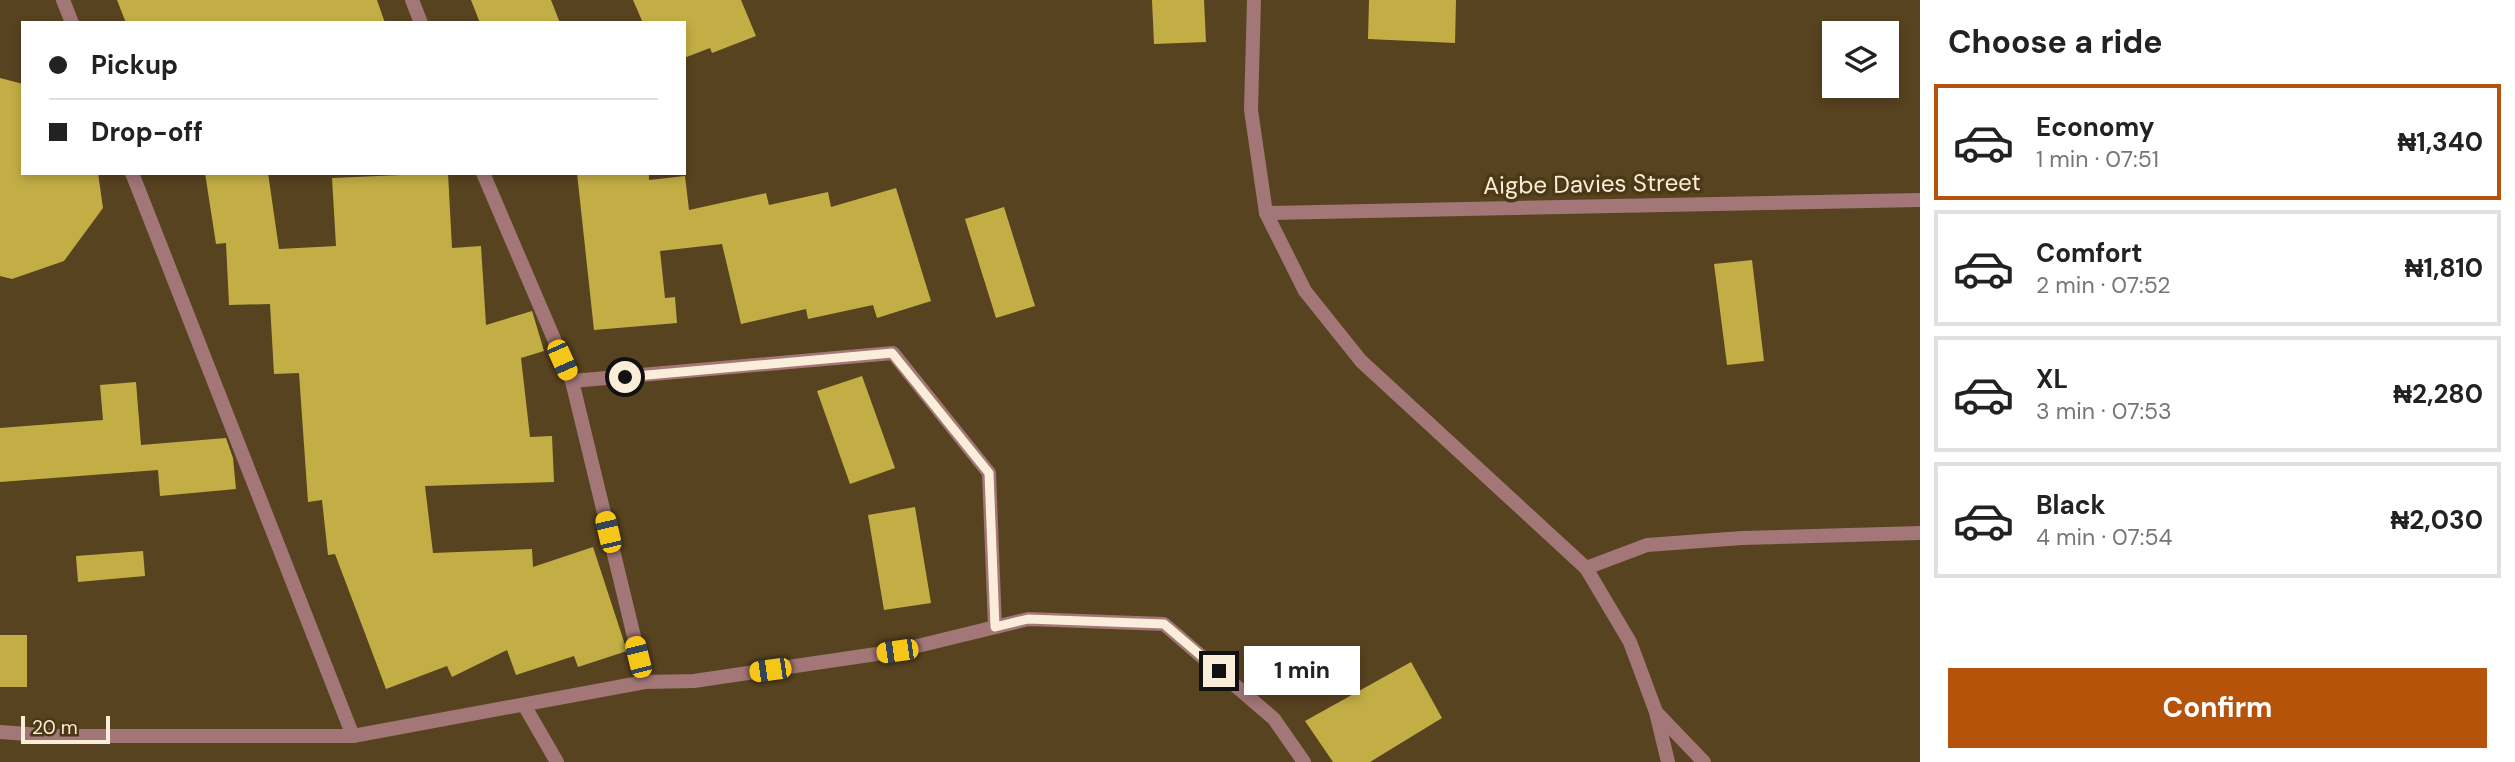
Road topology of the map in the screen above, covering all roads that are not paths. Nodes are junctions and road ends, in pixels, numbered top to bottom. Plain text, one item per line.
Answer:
1 (64, 0) edge
2 (412, 0) edge
3 (1254, 0) edge
4 (71, 21) edge
5 (420, 21) edge
6 (133, 175) edge
7 (485, 175) edge
8 (1920, 200) edge
9 (1266, 213) junction
10 (572, 381) junction
11 (1920, 533) edge
12 (1586, 568) junction
13 (995, 627) junction
14 (645, 682) junction
15 (524, 705) junction
16 (1656, 712) junction
17 (0, 732) edge
18 (354, 736) junction
19 (557, 762) edge
20 (1304, 762) edge
21 (1668, 762) edge
22 (1704, 762) edge

1 - 4 street
2 - 5 street
3 - 9 street
6 - 18 street
7 - 10 street
8 - 9 street, Aigbe Davies Street
9 - 12 street
10 - 13 street
10 - 14 street
11 - 12 street
12 - 16 street
13 - 14 street
13 - 20 street
14 - 15 street
15 - 18 street
15 - 19 street
16 - 21 street
16 - 22 street
17 - 18 street

